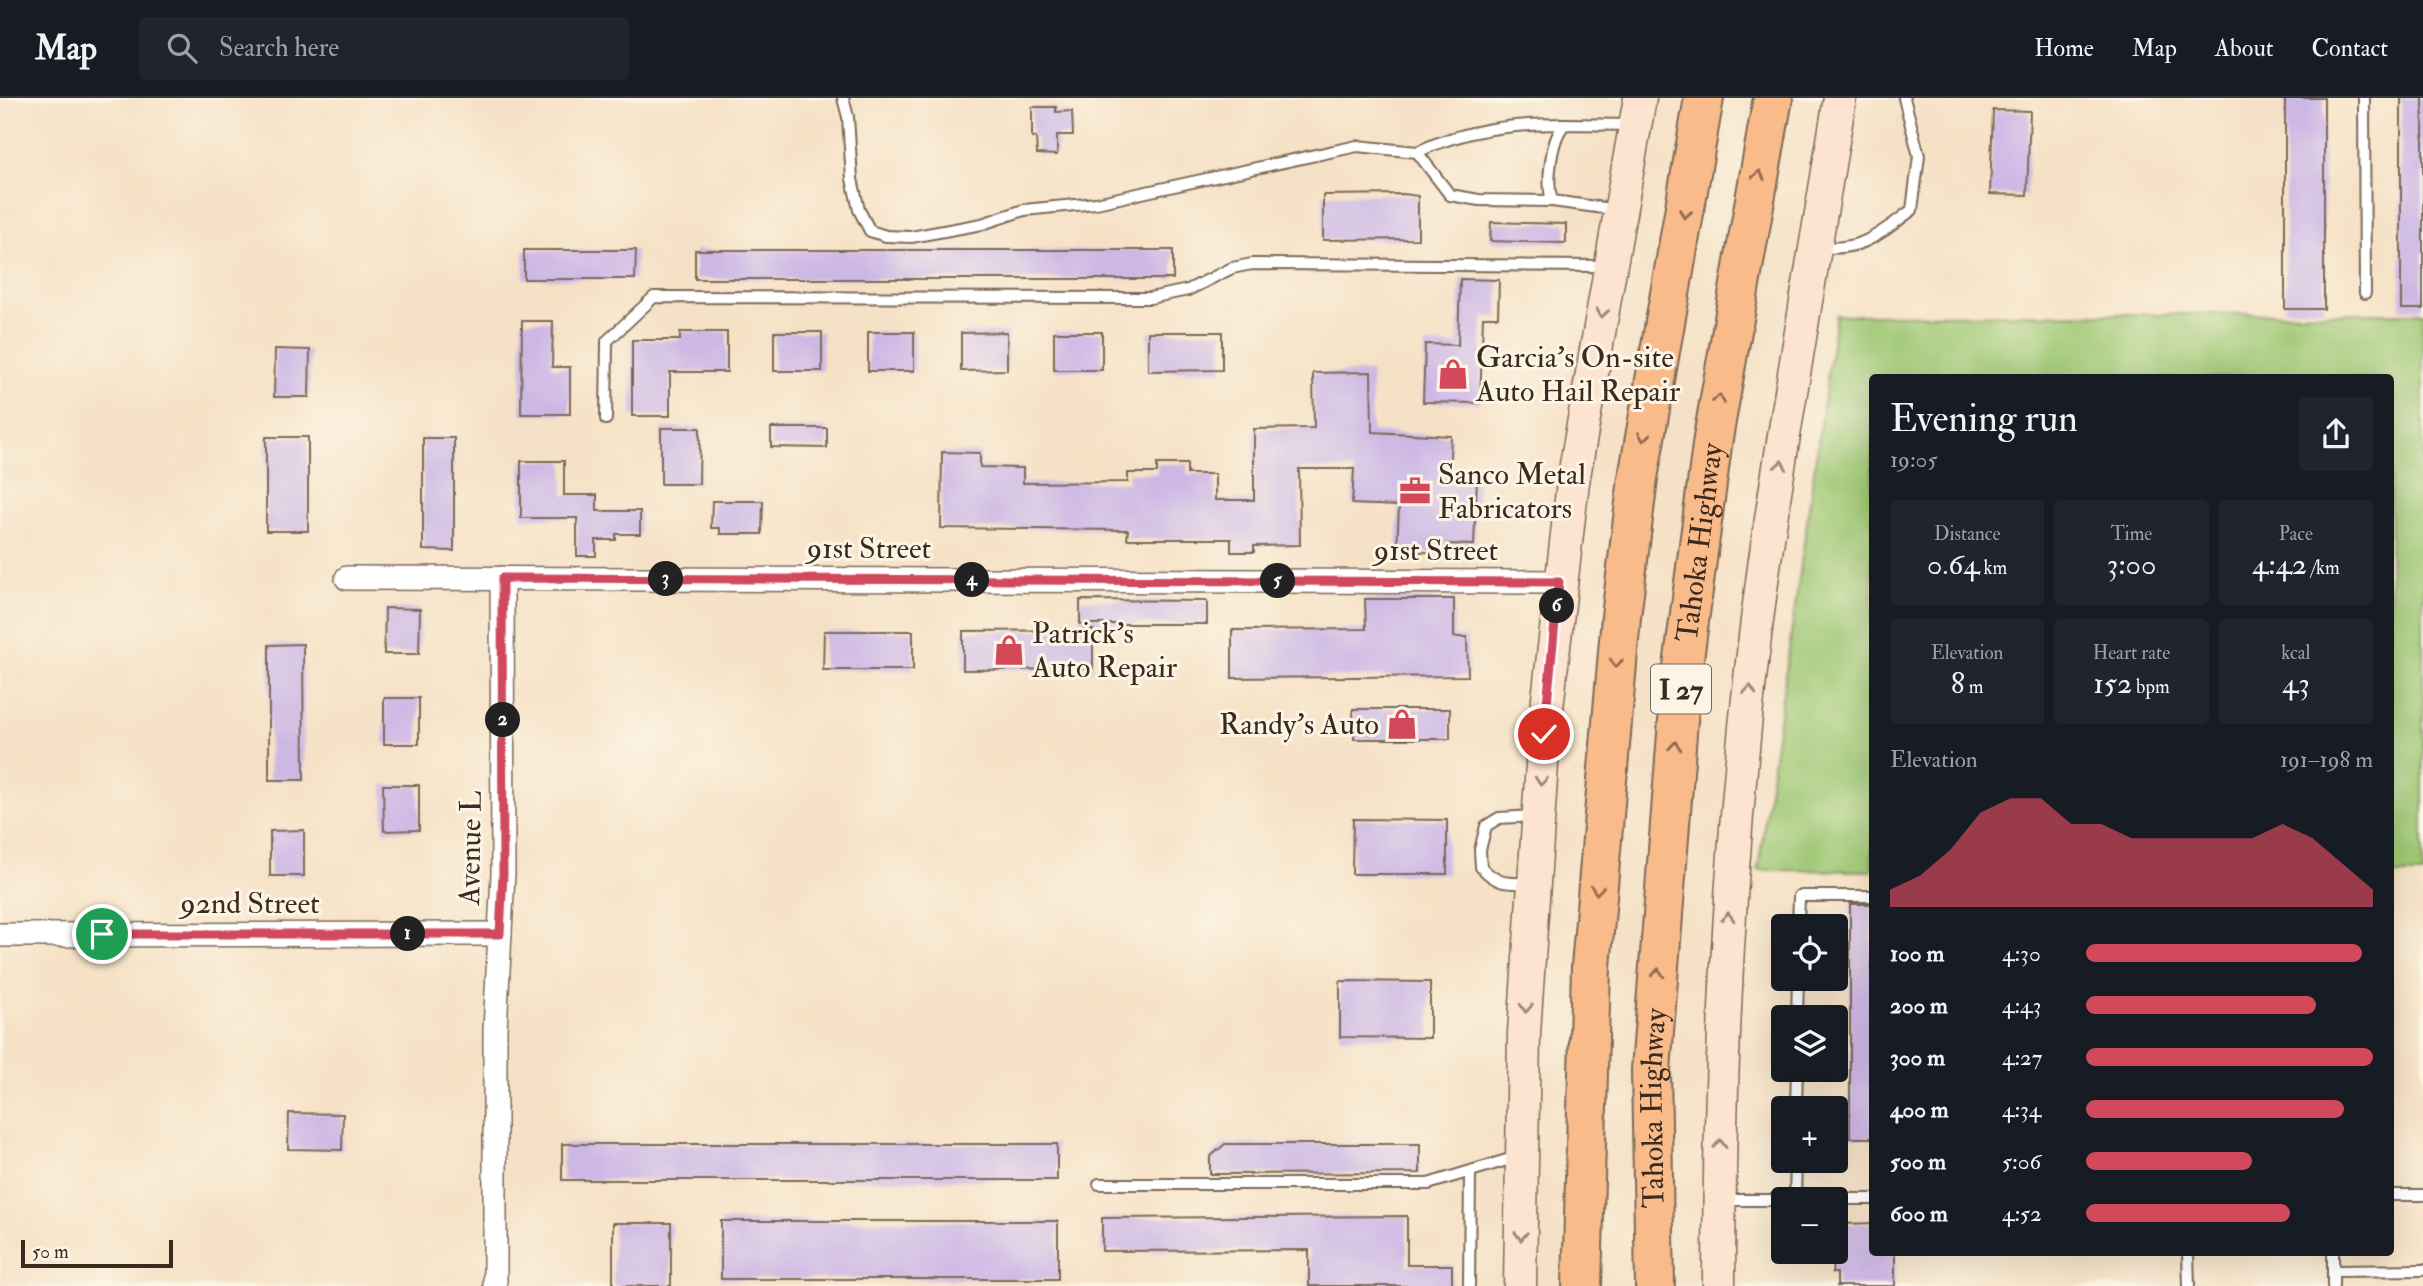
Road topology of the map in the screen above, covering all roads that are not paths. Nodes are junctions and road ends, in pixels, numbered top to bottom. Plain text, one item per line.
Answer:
1 (843, 98) edge
2 (1704, 98) edge
3 (1773, 98) edge
4 (1840, 98) edge
5 (1904, 98) edge
6 (2364, 98) edge
7 (1637, 112) edge
8 (1565, 124) junction
9 (1417, 152) junction
10 (1552, 201) junction
11 (1620, 210) junction
12 (1816, 247) junction
13 (1611, 266) junction
14 (2365, 293) dead end
15 (606, 419) dead end
16 (347, 578) dead end
17 (502, 578) junction
18 (1559, 582) junction
19 (1539, 816) junction
20 (1535, 883) junction
21 (1869, 896) edge
22 (1798, 914) edge
23 (500, 934) junction
24 (0, 935) edge
25 (1591, 986) junction
26 (1653, 1044) junction
27 (1522, 1155) junction
28 (1471, 1172) junction
29 (1099, 1184) dead end
30 (2394, 1195) edge
31 (2423, 1195) edge
32 (1848, 1199) edge
33 (1869, 1199) edge
34 (1720, 1200) junction
35 (1771, 1200) edge
36 (2188, 1256) edge
37 (2333, 1256) edge
38 (2423, 1270) edge
39 (2333, 1271) junction
40 (495, 1286) edge
41 (1468, 1286) edge
42 (1520, 1286) edge
43 (1557, 1286) edge
44 (1582, 1286) edge
45 (1655, 1286) edge
46 (1675, 1286) edge
47 (1719, 1286) edge
48 (2189, 1286) edge
49 (2333, 1286) edge

1 - 9 lane
2 -> 25 highway, I 27
26 -> 3 highway, Tahoka Highway / I 27
4 - 12 main road
5 - 12 lane
6 - 14 lane
7 - 8 lane
7 - 11 main road
8 - 9 lane
8 - 10 lane
9 - 10 lane
10 - 11 lane
11 - 13 main road
34 -> 12 main road
13 - 15 lane
13 -> 18 main road
16 - 17 street, 91st Street
17 - 18 street, 91st Street
17 - 23 street, Avenue L
18 -> 19 main road
19 - 20 main road
19 - 20 lane
20 -> 27 main road
21 - 22 lane
23 - 24 street, 92nd Street
23 - 40 street, Avenue L
25 - 43 highway
25 - 44 highway, I 27
26 - 45 highway, Tahoka Highway / I 27
26 - 46 highway
27 - 28 lane
27 -> 42 main road
28 - 29 lane
28 - 41 lane
30 - 31 lane
32 - 33 lane
34 - 35 lane
34 - 47 main road
36 - 48 lane
37 - 39 lane
38 - 39 lane
39 - 49 lane

